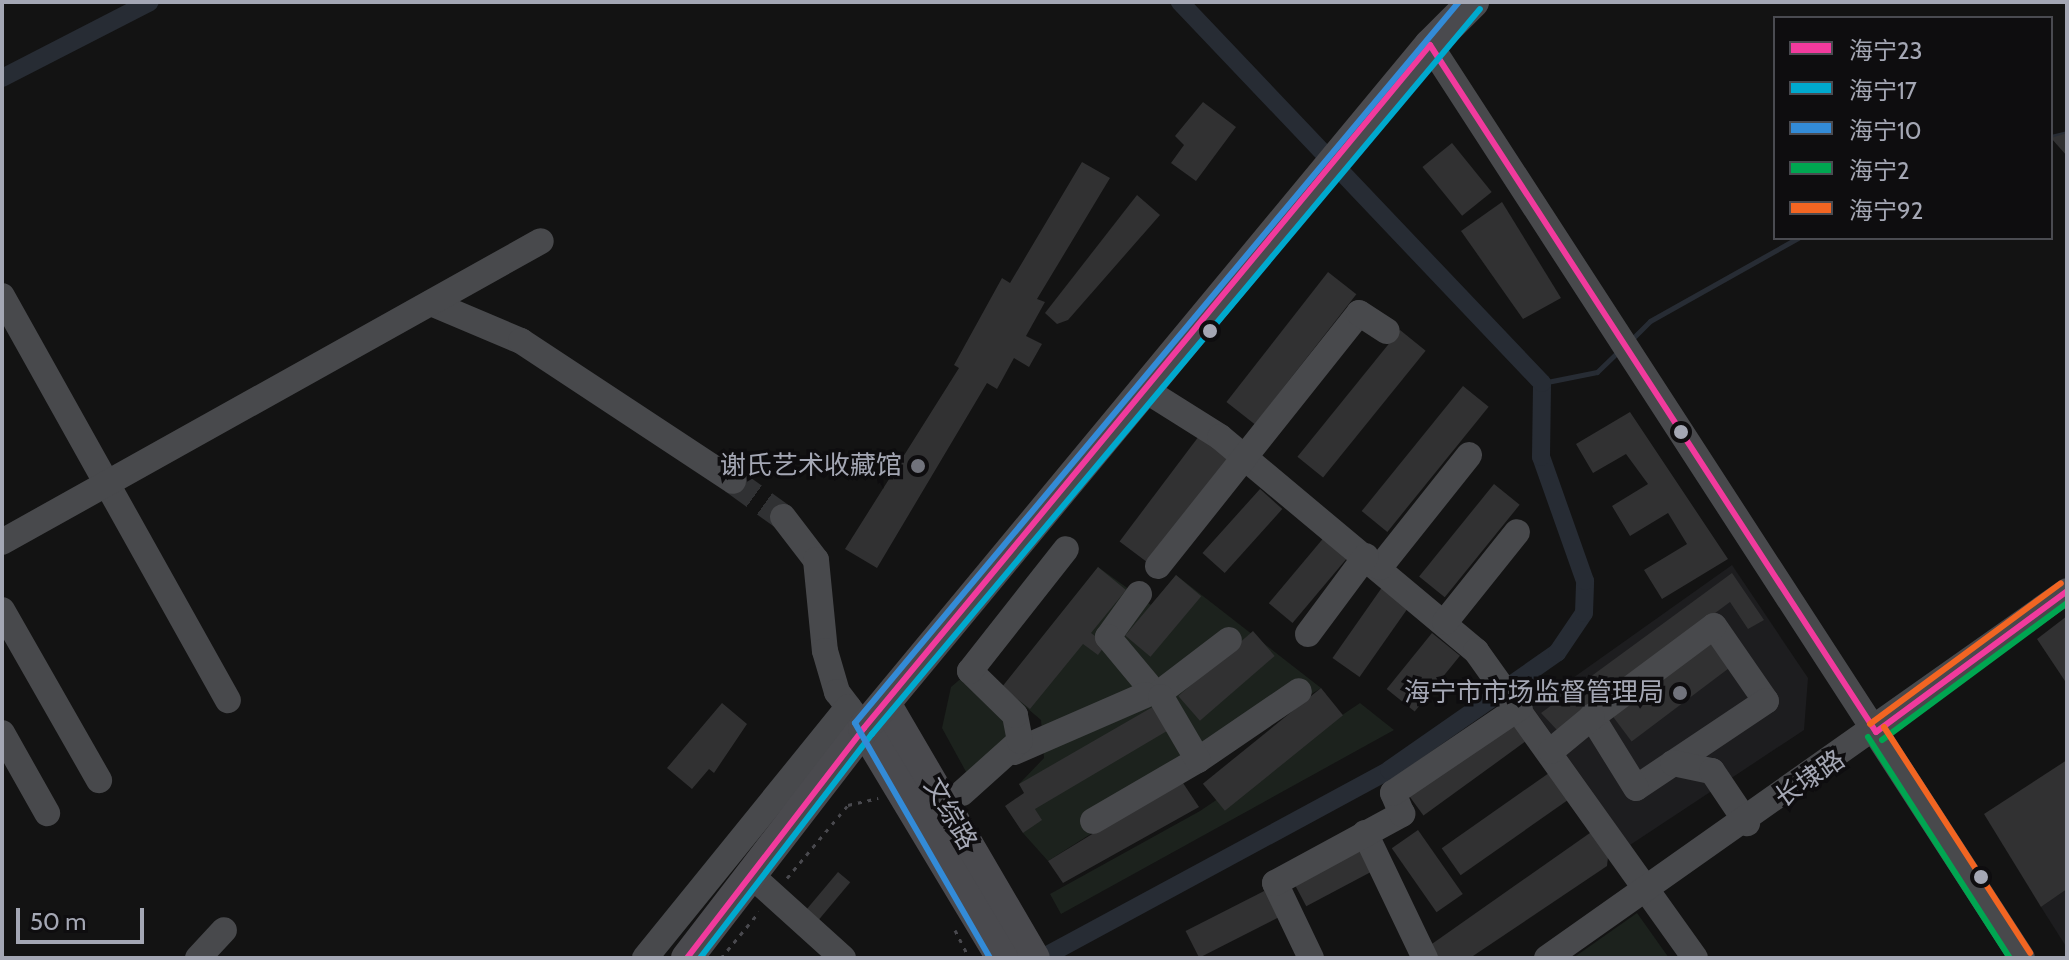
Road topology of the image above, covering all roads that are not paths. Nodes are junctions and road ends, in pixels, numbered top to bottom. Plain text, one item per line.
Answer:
1 (1473, 2) edge
2 (1430, 45) junction
3 (541, 241) dead end
4 (2, 296) edge
5 (431, 303) junction
6 (1387, 331) dead end
7 (1147, 391) junction
8 (1469, 455) dead end
9 (1245, 457) junction
10 (733, 481) tunnel mouth
11 (108, 483) junction
12 (783, 517) tunnel mouth
13 (1517, 532) dead end
14 (2, 542) edge
15 (1066, 549) dead end
16 (1373, 561) junction
17 (1158, 566) dead end
18 (2067, 591) edge
19 (1139, 594) dead end
20 (2, 610) edge
21 (1445, 622) junction
22 (1308, 634) dead end
23 (1229, 640) dead end
24 (1299, 691) dead end
25 (1154, 692) junction
26 (228, 700) dead end
27 (1520, 707) junction
28 (866, 713) junction
29 (1592, 717) junction
30 (1721, 731) junction
31 (1876, 732) junction
32 (2, 733) edge
33 (1551, 751) junction
34 (1014, 752) junction
35 (1198, 760) junction
36 (1673, 763) junction
37 (1712, 771) junction
38 (99, 780) dead end
39 (962, 793) dead end
40 (47, 813) dead end
41 (1093, 821) dead end
42 (1747, 823) junction
43 (1365, 833) junction
44 (762, 885) junction
45 (1648, 891) junction
46 (224, 930) dead end
47 (995, 942) edge
48 (198, 958) edge
49 (645, 958) edge
50 (687, 958) edge
51 (843, 958) edge
52 (1034, 958) edge
53 (1311, 958) edge
54 (1425, 958) edge
55 (1547, 958) edge
56 (1695, 958) edge
57 (2022, 958) edge

1 - 2 main road
2 - 7 main road
2 - 31 street
3 - 5 street
4 - 11 street
5 - 10 street
5 - 11 street
6 - 9 street
7 - 9 street
7 - 28 main road
8 - 16 street
9 - 16 street
9 - 17 street
11 - 14 street
11 - 26 street
12 - 28 street
13 - 21 street
15 - 34 street
16 - 21 street
16 - 22 street
18 - 31 street, 长埭路
19 - 25 street
20 - 38 street
21 - 27 street
23 - 25 street
24 - 35 street
25 - 34 street
25 - 35 street
27 - 33 street
27 - 43 street
28 - 44 main road
28 - 47 main road
28 - 49 street
29 - 30 street
29 - 33 street
29 - 36 street
30 - 36 street
30 - 37 street
31 - 42 street, 长埭路
31 - 57 street
32 - 40 street
33 - 45 street
34 - 39 street
35 - 41 street
36 - 37 street
37 - 42 street
42 - 45 street, 长埭路
43 - 53 street
43 - 54 street
44 - 50 main road
44 - 51 street
45 - 55 street, 长埭路
45 - 56 street
46 - 48 street
47 - 52 main road

